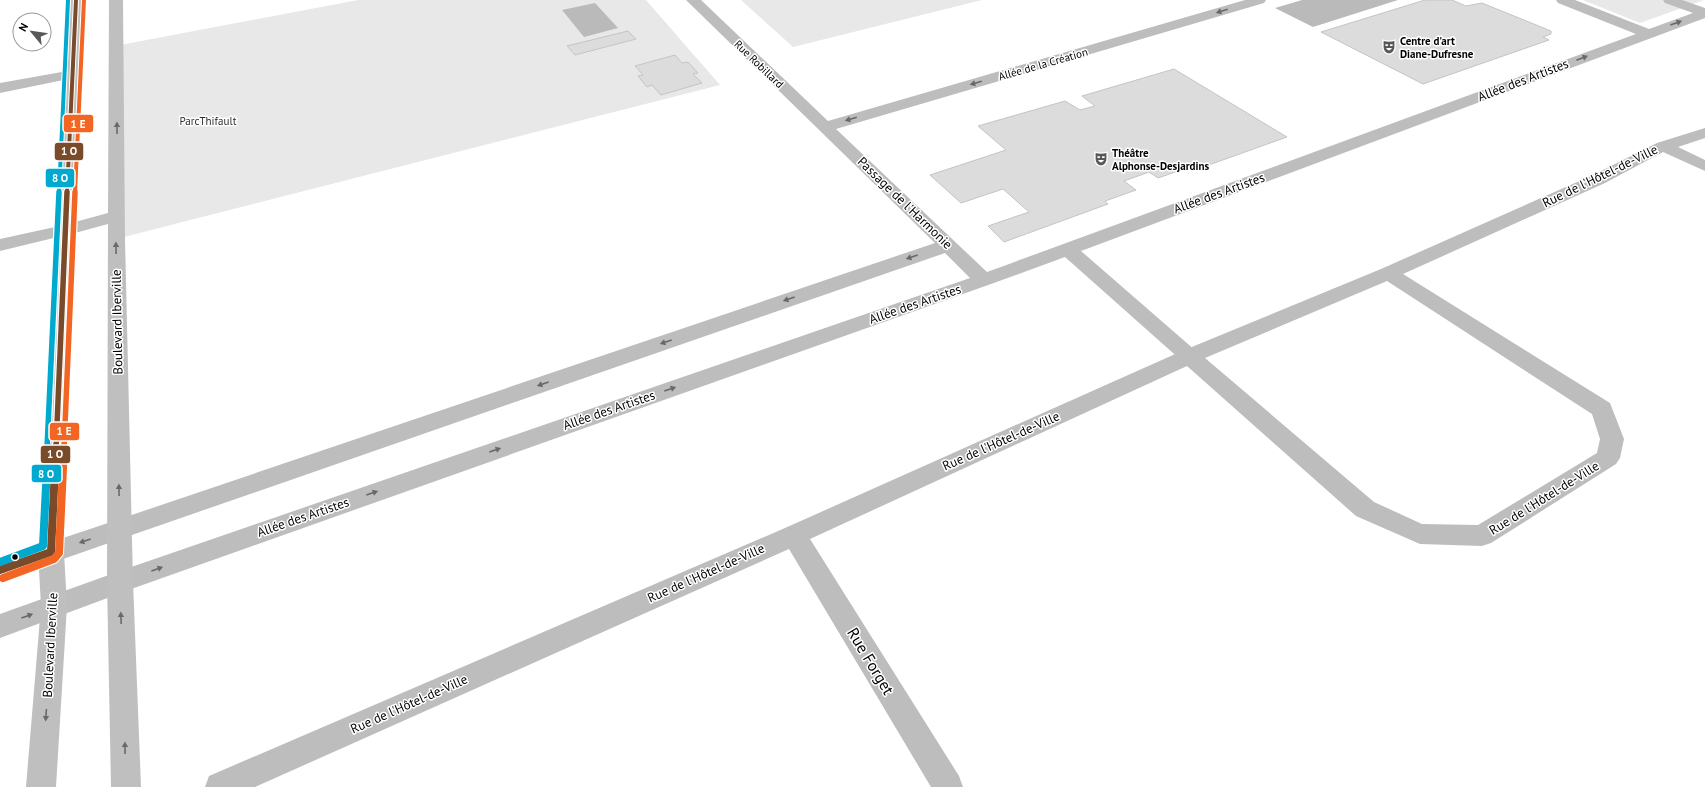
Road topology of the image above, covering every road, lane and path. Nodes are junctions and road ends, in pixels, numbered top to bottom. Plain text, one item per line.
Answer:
1 (76, 0) edge
2 (116, 0) edge
3 (694, 0) edge
4 (1259, 0) edge
5 (1563, 0) edge
6 (1670, 0) edge
7 (1705, 13) edge
8 (1646, 34) junction
9 (73, 74) junction
10 (0, 88) edge
11 (826, 127) junction
12 (1705, 133) edge
13 (1663, 146) junction
14 (1705, 166) edge
15 (117, 216) junction
16 (64, 230) junction
17 (0, 245) edge
18 (949, 245) junction
19 (1067, 248) junction
20 (1388, 273) junction
21 (984, 280) junction
22 (1189, 356) junction
23 (120, 529) junction
24 (794, 535) junction
25 (51, 552) junction
26 (0, 570) edge
27 (120, 582) junction
28 (54, 606) junction
29 (0, 626) edge
30 (41, 787) edge
31 (126, 787) edge
32 (220, 787) edge
33 (948, 787) edge

1 - 9 street, Boulevard Iberville
15 -> 2 street, Boulevard Iberville
3 - 11 street, Rue Robillard
4 -> 11 street, Allée de la Création
5 - 8 street
6 - 7 street
8 -> 7 street, Allée des Artistes
19 -> 8 street, Allée des Artistes
9 - 10 street
9 - 16 street, Boulevard Iberville
11 - 18 street, Passage de l'Harmonie
12 - 13 street, Rue de l'Hôtel-de-Ville
13 - 14 street
13 - 20 street, Rue de l'Hôtel-de-Ville
15 - 16 street
23 -> 15 street, Boulevard Iberville
16 - 17 street
16 - 25 street, Boulevard Iberville
18 - 21 street, Passage de l'Harmonie
18 -> 23 street
19 - 21 street, Allée des Artistes
19 - 22 street
20 - 22 street, Rue de l'Hôtel-de-Ville
20 - 22 street, Rue de l'Hôtel-de-Ville
27 -> 21 street, Allée des Artistes
22 - 24 street, Rue de l'Hôtel-de-Ville
23 -> 25 street
23 - 27 street, Boulevard Iberville
24 - 32 street, Rue de l'Hôtel-de-Ville
24 - 33 street, Rue Forget
25 - 26 street
25 - 28 street, Boulevard Iberville
27 - 28 street, Allée des Artistes
31 -> 27 street, Boulevard Iberville
29 -> 28 street, Allée des Artistes
28 -> 30 street, Boulevard Iberville

